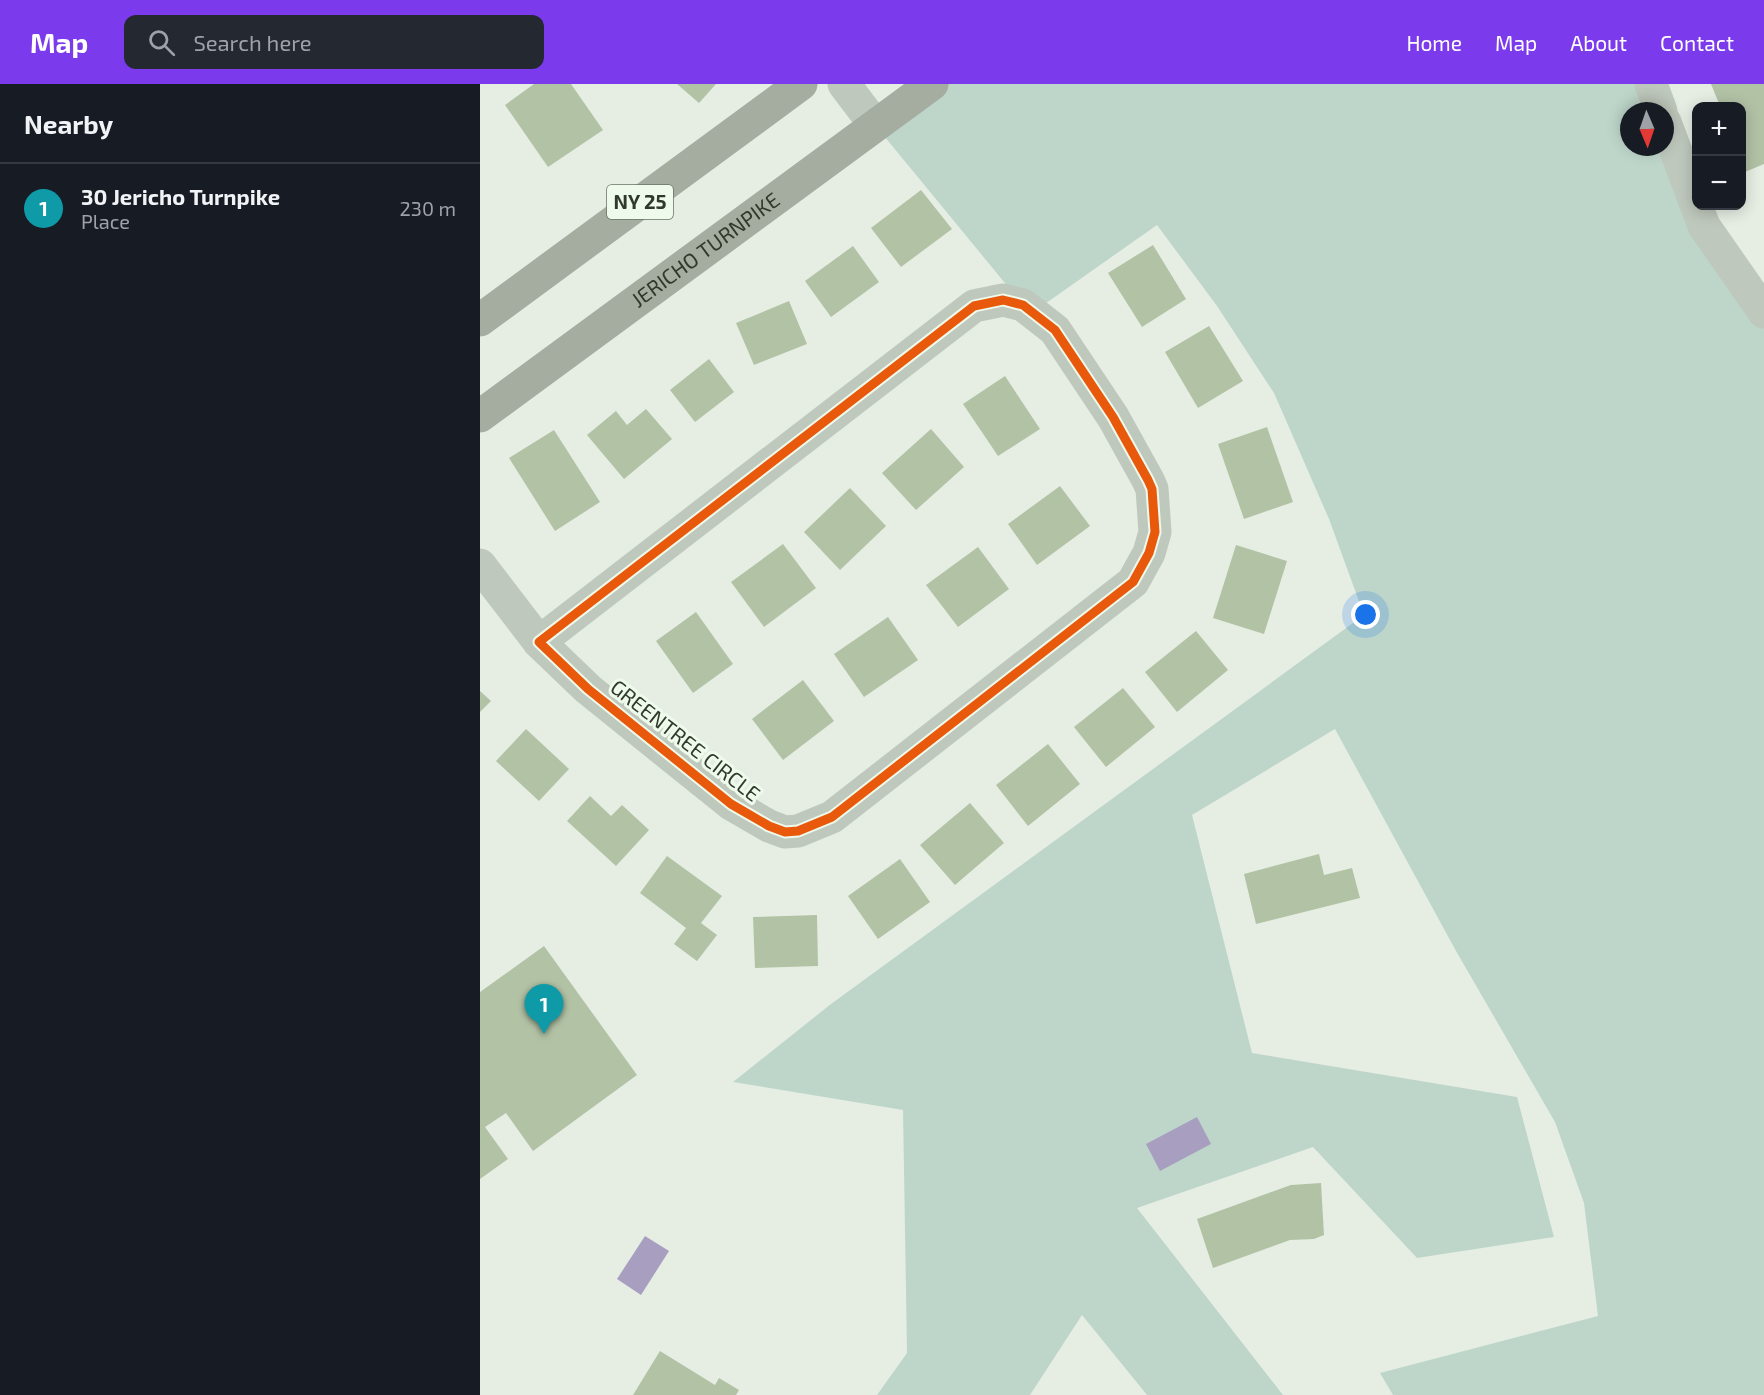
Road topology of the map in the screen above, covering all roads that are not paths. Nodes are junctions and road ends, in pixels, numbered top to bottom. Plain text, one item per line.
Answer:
1 (801, 84) edge
2 (844, 84) edge
3 (932, 84) edge
4 (1651, 84) edge
5 (1658, 102) edge
6 (875, 125) junction
7 (1674, 146) edge
8 (1764, 312) edge
9 (480, 320) edge
10 (480, 416) edge
11 (480, 565) edge
12 (539, 642) junction

1 - 9 main road, NY 25
2 - 6 street
3 - 6 main road, JERICHO TURNPIKE
4 - 5 street
6 - 10 main road, JERICHO TURNPIKE
7 - 8 street
11 - 12 street, GREENTREE CIRCLE
12 - 12 street, GREENTREE CIRCLE

